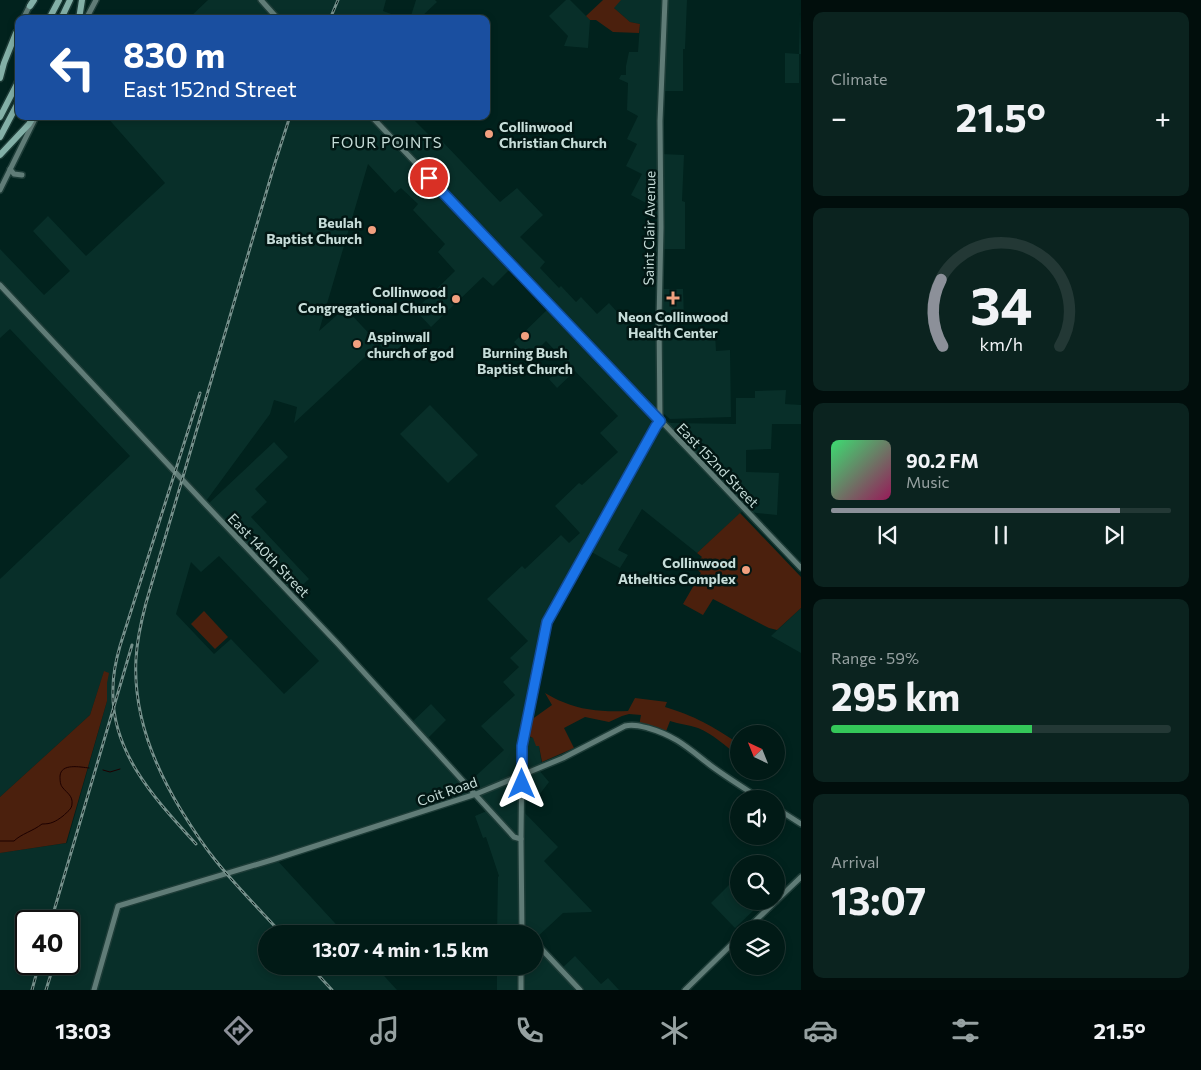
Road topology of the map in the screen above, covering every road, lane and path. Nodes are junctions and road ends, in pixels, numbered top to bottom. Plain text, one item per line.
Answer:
1 (59, 0) edge
2 (70, 0) edge
3 (82, 0) edge
4 (96, 0) edge
5 (260, 0) edge
6 (665, 0) edge
7 (32, 2) edge
8 (26, 15) edge
9 (51, 15) edge
10 (63, 15) edge
11 (79, 15) edge
12 (88, 15) edge
13 (274, 15) edge
14 (15, 37) edge
15 (15, 38) edge
16 (0, 65) edge
17 (0, 78) edge
18 (15, 88) edge
19 (15, 108) edge
20 (0, 117) edge
21 (31, 120) edge
22 (33, 120) edge
23 (375, 120) edge
24 (0, 137) edge
25 (0, 155) edge
26 (10, 170) junction
27 (22, 175) dead end
28 (0, 190) edge
29 (0, 285) edge
30 (660, 421) junction
31 (801, 568) edge
32 (522, 775) junction
33 (748, 790) edge
34 (476, 794) junction
35 (785, 814) edge
36 (801, 824) edge
37 (521, 839) junction
38 (801, 878) edge
39 (785, 893) edge
40 (767, 910) edge
41 (756, 920) edge
42 (524, 925) edge
43 (730, 946) edge
44 (543, 951) edge
45 (521, 975) edge
46 (94, 990) edge
47 (521, 990) edge
48 (580, 990) edge
49 (686, 990) edge

1 - 9 highway
2 - 10 highway
3 - 11 highway
4 - 12 street
5 - 13 street
6 - 30 street, Saint Clair Avenue
7 - 8 street
14 - 16 street
15 - 17 highway
18 - 20 highway
19 - 24 highway
21 - 25 highway
22 - 26 street
23 - 30 street, East 152nd Street
26 - 27 street
26 - 28 street
29 - 34 street, East 140th Street
30 - 31 street, East 152nd Street
30 - 32 street
32 - 33 street, Coit Road
32 - 34 street, Coit Road
32 - 37 street
34 - 37 street, East 140th Street
34 - 46 street, Coit Road
35 - 36 street
37 - 42 street
38 - 39 street
40 - 41 street
43 - 49 street
44 - 48 street
45 - 47 street

